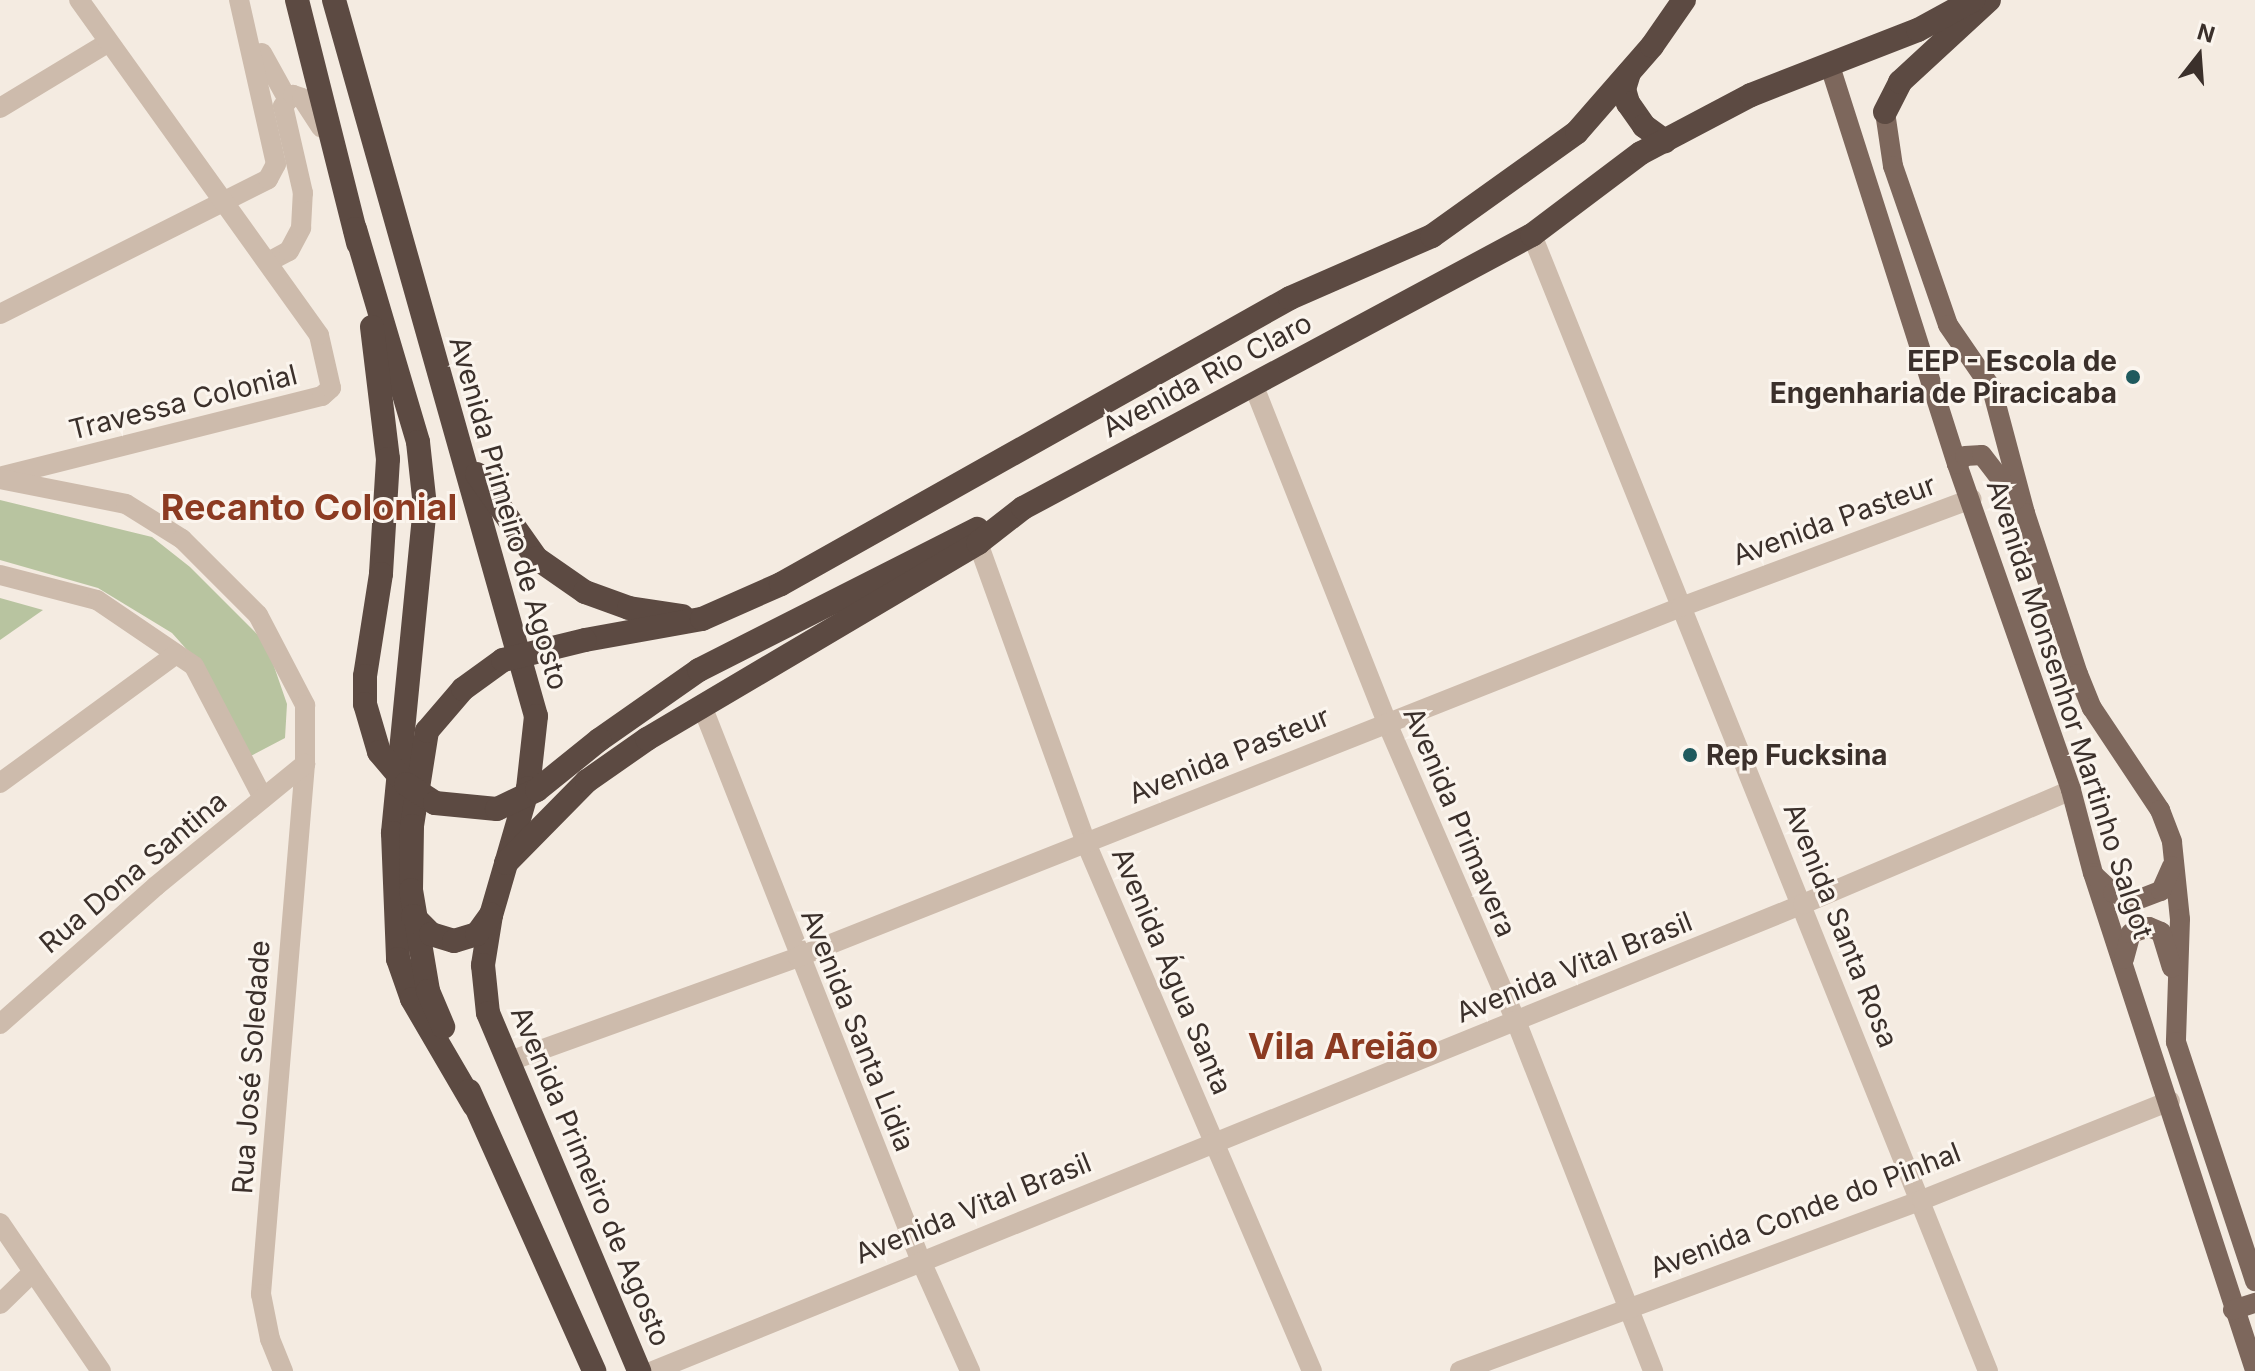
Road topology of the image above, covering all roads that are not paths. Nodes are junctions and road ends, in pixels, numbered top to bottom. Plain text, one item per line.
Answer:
1 (79, 0) edge
2 (239, 0) edge
3 (297, 0) edge
4 (334, 0) edge
5 (1684, 0) edge
6 (1930, 0) edge
7 (1950, 0) edge
8 (1973, 0) edge
9 (1989, 0) edge
10 (248, 29) junction
11 (1918, 30) junction
12 (109, 42) junction
13 (1830, 66) junction
14 (1629, 73) junction
15 (288, 100) junction
16 (0, 108) edge
17 (1885, 112) junction
18 (1665, 141) junction
19 (341, 169) junction
20 (268, 179) junction
21 (303, 193) junction
22 (229, 203) junction
23 (355, 229) junction
24 (1532, 235) junction
25 (270, 261) junction
26 (0, 314) edge
27 (1253, 384) junction
28 (456, 437) junction
29 (1957, 464) junction
30 (0, 478) edge
31 (1972, 499) junction
32 (1023, 508) junction
33 (2025, 513) junction
34 (978, 543) junction
35 (0, 575) edge
36 (1681, 607) junction
37 (702, 619) junction
38 (176, 654) junction
39 (702, 706) junction
40 (1387, 723) junction
41 (305, 764) junction
42 (0, 783) edge
43 (2071, 790) junction
44 (263, 798) junction
45 (1086, 843) junction
46 (506, 863) junction
47 (2172, 864) junction
48 (2093, 873) junction
49 (1803, 904) junction
50 (491, 915) junction
51 (413, 916) junction
52 (798, 957) junction
53 (2124, 959) junction
54 (2174, 991) junction
55 (1516, 1021) junction
56 (0, 1024) edge
57 (507, 1062) junction
58 (2170, 1101) junction
59 (474, 1105) junction
60 (1216, 1141) junction
61 (1922, 1200) junction
62 (0, 1223) edge
63 (920, 1259) junction
64 (32, 1273) junction
65 (2255, 1281) edge
66 (2255, 1303) edge
67 (0, 1304) edge
68 (1630, 1306) junction
69 (2233, 1310) junction
70 (2255, 1370) edge
71 (101, 1371) edge
72 (283, 1371) edge
73 (594, 1371) edge
74 (639, 1371) edge
75 (653, 1371) edge
76 (970, 1371) edge
77 (1312, 1371) edge
78 (1460, 1371) edge
79 (1653, 1371) edge
80 (1988, 1371) edge

1 - 12 street
2 - 10 street
3 - 19 highway
4 - 28 highway, Avenida Primeiro de Agosto
5 - 14 highway, Avenida Rio Claro
6 - 11 highway
7 - 11 highway
8 - 11 highway, Avenida Rio Claro
9 - 17 highway
10 - 15 street
10 - 20 street
11 - 13 highway, Avenida Rio Claro
11 - 17 highway
12 - 16 street
12 - 22 street
13 - 18 highway, Avenida Rio Claro
13 - 29 main road, Avenida Monsenhor Martinho Salgot
14 - 18 highway
14 - 37 highway, Avenida Rio Claro
15 - 19 street
15 - 21 street
17 - 33 main road, Avenida Monsenhor Martinho Salgot
18 - 24 highway, Avenida Rio Claro
19 - 23 highway
20 - 21 street
20 - 22 street
21 - 25 street
22 - 25 street
22 - 26 street
23 - 32 highway, bridge
23 - 59 highway
24 - 27 highway, Avenida Rio Claro
24 - 36 street, Avenida Santa Rosa
25 - 30 street, Travessa Colonial
27 - 32 highway, Avenida Rio Claro
27 - 40 street, Avenida Primavera
28 - 37 highway
28 - 46 highway, Avenida Primeiro de Agosto
29 - 31 main road, Avenida Monsenhor Martinho Salgot
29 - 33 main road
30 - 41 street, Rua José Soledade
31 - 36 street, Avenida Pasteur
31 - 43 main road, Avenida Monsenhor Martinho Salgot
32 - 34 highway, Avenida Rio Claro
33 - 47 main road, Avenida Monsenhor Martinho Salgot
34 - 39 highway, Avenida Rio Claro
34 - 45 street, Avenida Água Santa
35 - 38 street
36 - 40 street, Avenida Pasteur
36 - 49 street, Avenida Santa Rosa
37 - 51 highway, Avenida Rio Claro, bridge
38 - 42 street
38 - 44 street
39 - 46 highway, Avenida Rio Claro
39 - 52 street, Avenida Santa Lidia
40 - 45 street, Avenida Pasteur
40 - 55 street, Avenida Primavera
41 - 44 street, Rua Dona Santina
41 - 72 street, Rua José Soledade
43 - 48 main road, Avenida Monsenhor Martinho Salgot
43 - 49 street, Avenida Vital Brasil
44 - 56 street, Rua Dona Santina
45 - 52 street, Avenida Pasteur
45 - 60 street, Avenida Água Santa
46 - 50 highway, Avenida Primeiro de Agosto
47 - 48 main road
47 - 54 main road, Avenida Monsenhor Martinho Salgot
48 - 53 main road, Avenida Monsenhor Martinho Salgot
49 - 55 street, Avenida Vital Brasil
49 - 61 street, Avenida Santa Rosa
50 - 51 highway
50 - 57 highway, Avenida Primeiro de Agosto
51 - 59 highway
52 - 57 street, Avenida Pasteur
52 - 63 street, Avenida Santa Lidia
53 - 54 main road
53 - 58 main road, Avenida Monsenhor Martinho Salgot
54 - 65 main road, Avenida Monsenhor Martinho Salgot
55 - 60 street, Avenida Vital Brasil
55 - 68 street, Avenida Primavera
57 - 74 highway, Avenida Primeiro de Agosto
58 - 61 street, Avenida Conde do Pinhal
58 - 69 main road, Avenida Monsenhor Martinho Salgot
59 - 73 highway
60 - 63 street, Avenida Vital Brasil
60 - 77 street, Avenida Água Santa
61 - 68 street, Avenida Conde do Pinhal
61 - 80 street, Avenida Santa Rosa
62 - 64 street
63 - 75 street, Avenida Vital Brasil
63 - 76 street, Avenida Santa Lidia
64 - 67 street
64 - 71 street
66 - 69 main road
68 - 78 street, Avenida Conde do Pinhal
68 - 79 street, Avenida Primavera
69 - 70 main road, Avenida Monsenhor Martinho Salgot

